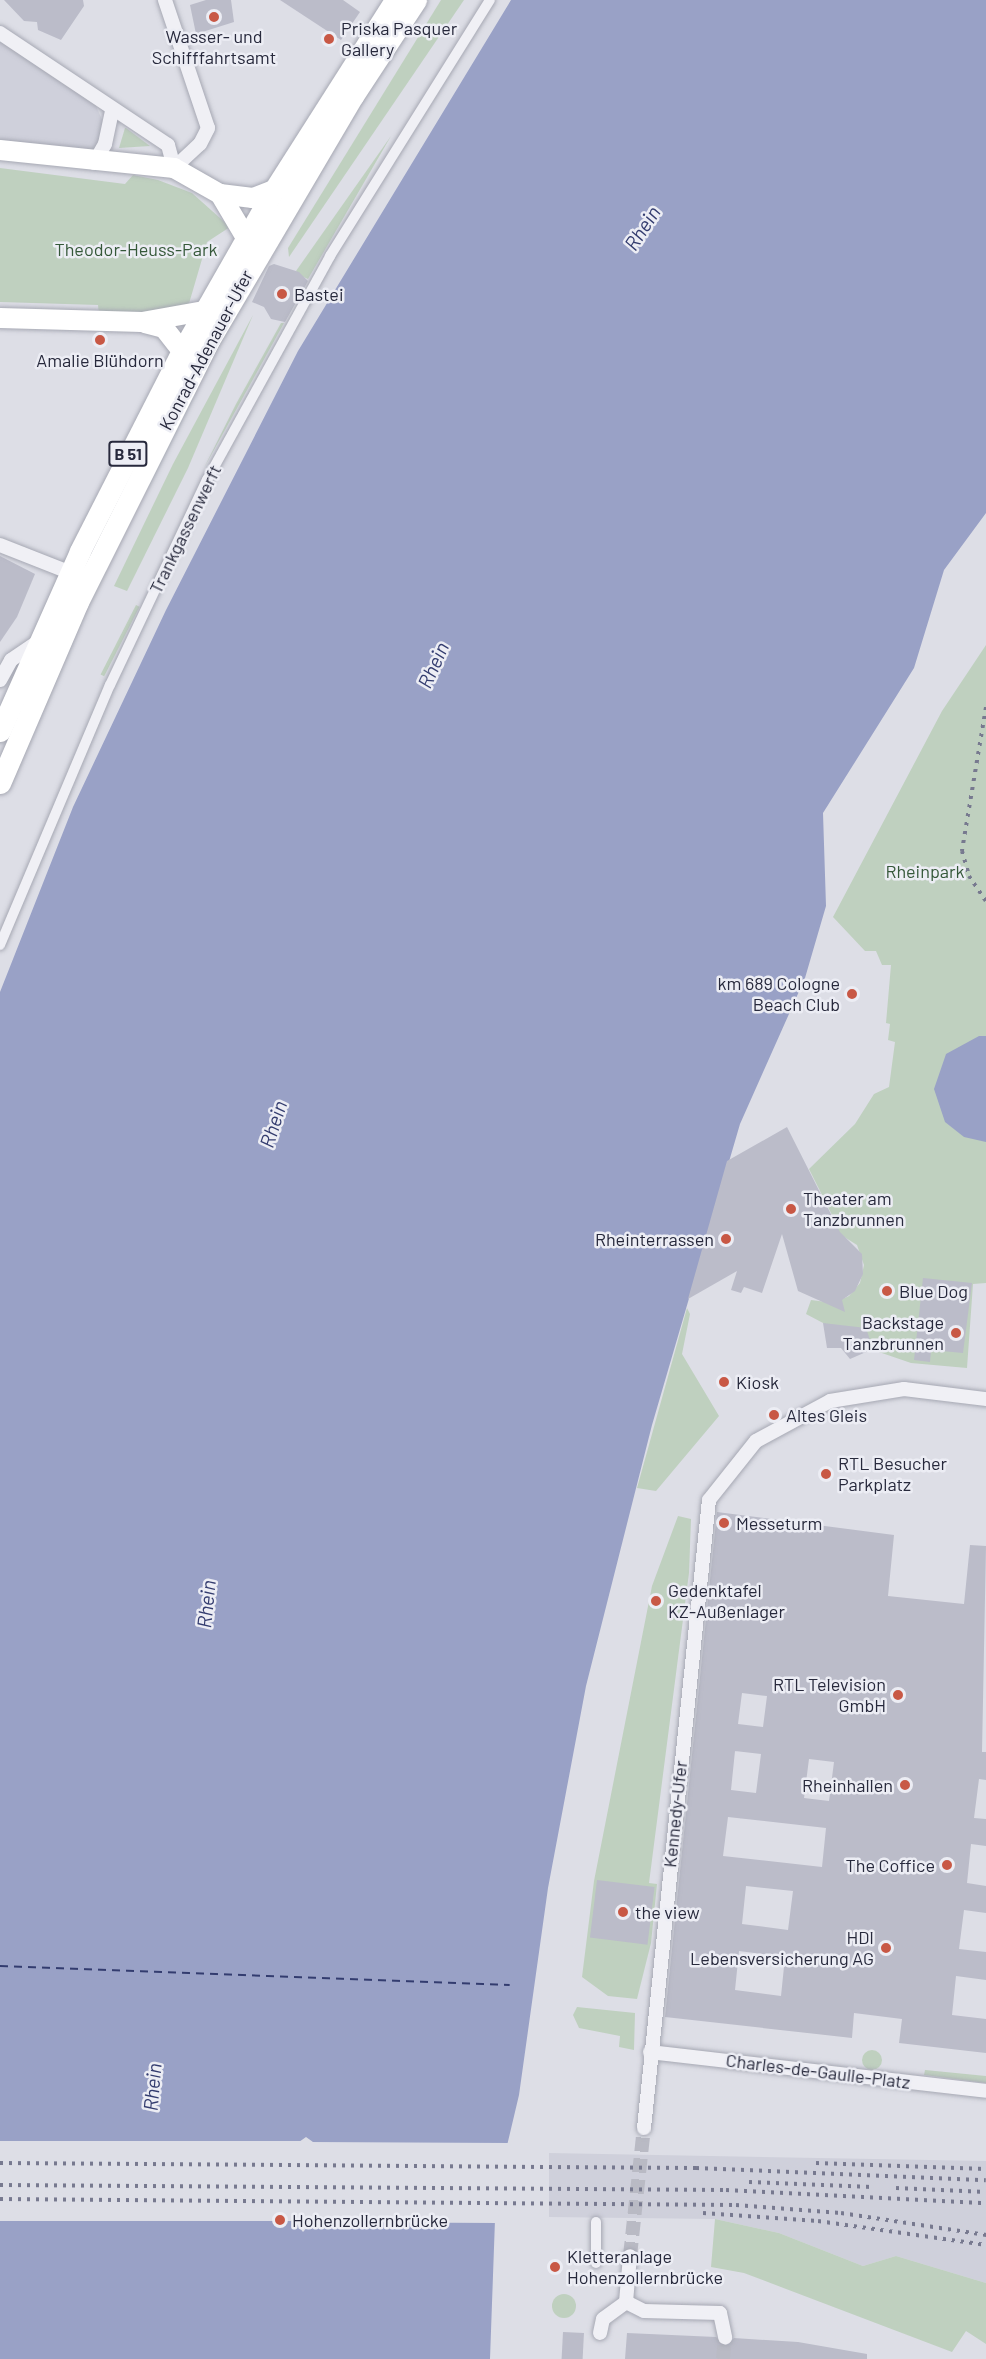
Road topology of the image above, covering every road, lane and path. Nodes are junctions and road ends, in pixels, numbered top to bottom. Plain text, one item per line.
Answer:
1 (165, 0) edge
2 (395, 0) edge
3 (416, 0) edge
4 (490, 0) edge
5 (0, 33) edge
6 (112, 110) junction
7 (0, 150) edge
8 (94, 163) junction
9 (174, 168) junction
10 (274, 190) junction
11 (220, 194) junction
12 (248, 234) junction
13 (253, 263) junction
14 (230, 303) junction
15 (203, 312) junction
16 (0, 318) edge
17 (142, 322) junction
18 (182, 351) junction
19 (0, 545) edge
20 (80, 577) junction
21 (39, 640) junction
22 (0, 680) edge
23 (0, 731) edge
24 (0, 783) edge
25 (0, 945) edge
26 (986, 1399) edge
27 (650, 2052) junction
28 (986, 2091) edge
29 (644, 2127) tunnel mouth
30 (596, 2222) dead end
31 (630, 2256) tunnel mouth
32 (596, 2263) dead end
33 (626, 2301) junction
34 (600, 2332) dead end
35 (725, 2337) tunnel mouth

1 - 9 street
2 - 10 main road, Konrad-Adenauer-Ufer / B 51
3 - 13 main road, Konrad-Adenauer-Ufer / B 51
4 - 25 street, Trankgassenwerft
5 - 6 street
6 - 8 street
6 - 9 street
7 - 8 main road
8 - 9 main road
9 - 11 main road
10 - 11 main road
10 - 12 main road, Konrad-Adenauer-Ufer / B 51
11 - 12 main road
12 - 13 main road
12 - 15 main road, Konrad-Adenauer-Ufer / B 51
13 - 14 main road, Konrad-Adenauer-Ufer / B 51
14 - 15 main road
14 - 20 main road, Konrad-Adenauer-Ufer / B 51
15 - 17 main road
15 - 18 main road, Konrad-Adenauer-Ufer / B 51
16 - 17 main road
17 - 18 main road
18 - 20 main road, Konrad-Adenauer-Ufer / B 51
19 - 20 street
20 - 21 main road, Konrad-Adenauer-Ufer / B 51
20 - 24 main road, Konrad-Adenauer-Ufer / B 51
21 - 22 street, Konrad-Adenauer-Ufer
21 - 23 main road, Konrad-Adenauer-Ufer / B 51
26 - 27 street, Kennedy-Ufer
27 - 28 street, Charles-de-Gaulle-Platz
27 - 29 street, Kennedy-Ufer
30 - 32 street
31 - 33 street
33 - 34 street
33 - 35 street

